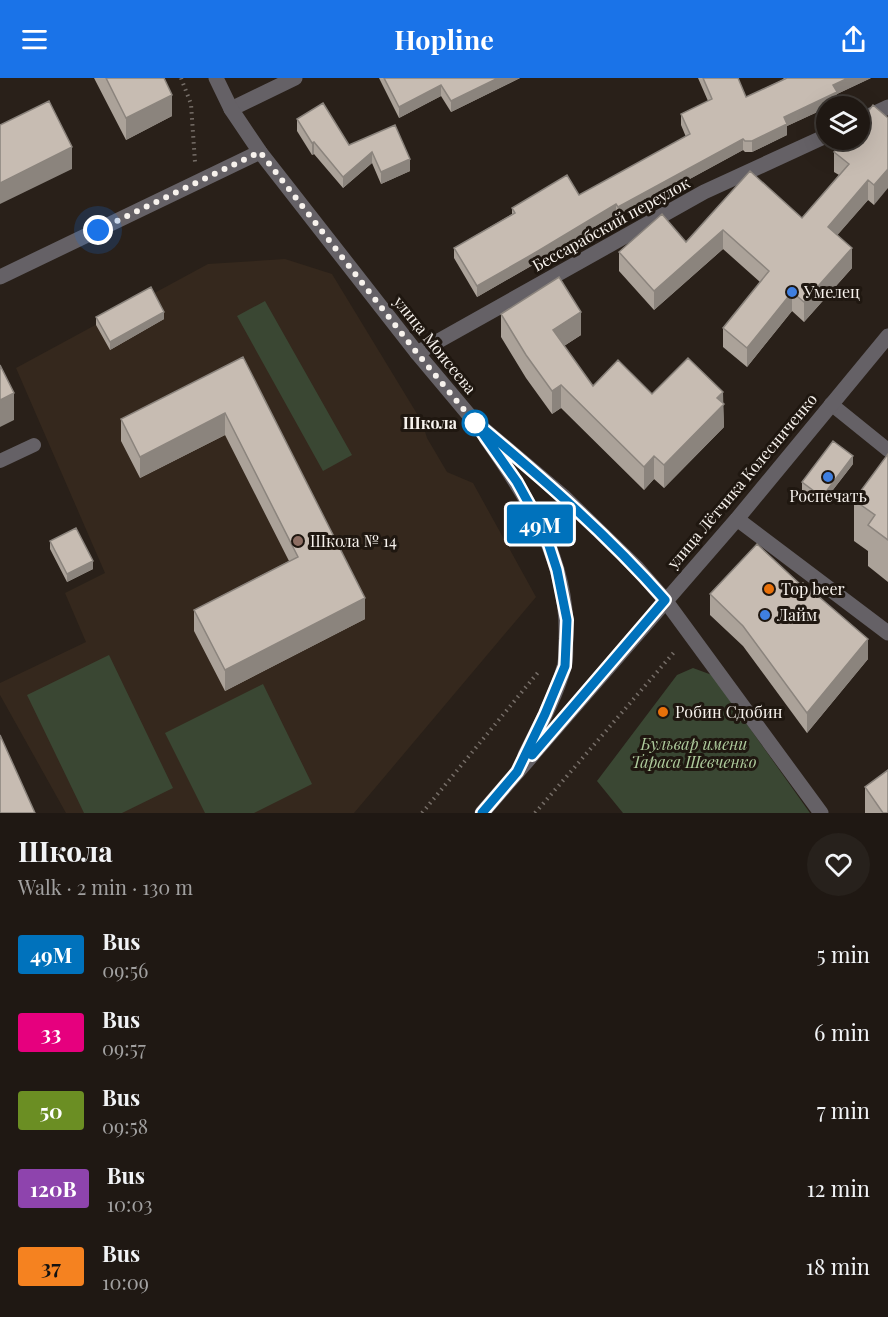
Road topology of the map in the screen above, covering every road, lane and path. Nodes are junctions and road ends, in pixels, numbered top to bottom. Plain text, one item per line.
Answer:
1 (181, 78) edge
2 (216, 78) edge
3 (295, 78) edge
4 (888, 107) edge
5 (231, 109) junction
6 (870, 115) edge
7 (816, 141) edge
8 (260, 152) junction
9 (196, 183) junction
10 (0, 277) edge
11 (888, 336) edge
12 (417, 353) junction
13 (831, 404) junction
14 (474, 421) junction
15 (34, 445) dead end
16 (888, 450) edge
17 (0, 461) edge
18 (737, 519) junction
19 (665, 600) junction
20 (888, 633) edge
21 (683, 641) dead end
22 (543, 666) dead end
23 (517, 772) junction
24 (422, 813) edge
25 (482, 813) edge
26 (535, 813) edge
27 (821, 813) edge

1 - 9 path
2 - 5 street, улица Моисеева
3 - 5 street
4 - 6 street
5 - 8 street, улица Моисеева
7 - 12 street, Бессарабский переулок
8 - 9 street
8 - 12 street, улица Моисеева
9 - 10 street
11 - 13 street, улица Лётчика Колесниченко
12 - 14 street, улица Моисеева
13 - 16 lane
13 - 18 street, улица Лётчика Колесниченко
14 - 19 street, улица Моисеева
14 - 23 street
15 - 17 lane
18 - 19 street, улица Лётчика Колесниченко
18 - 20 street
19 - 23 street, улица Лётчика Колесниченко
19 - 27 street, улица Моисеева
21 - 26 path
22 - 24 path
23 - 25 street, улица Лётчика Колесниченко

